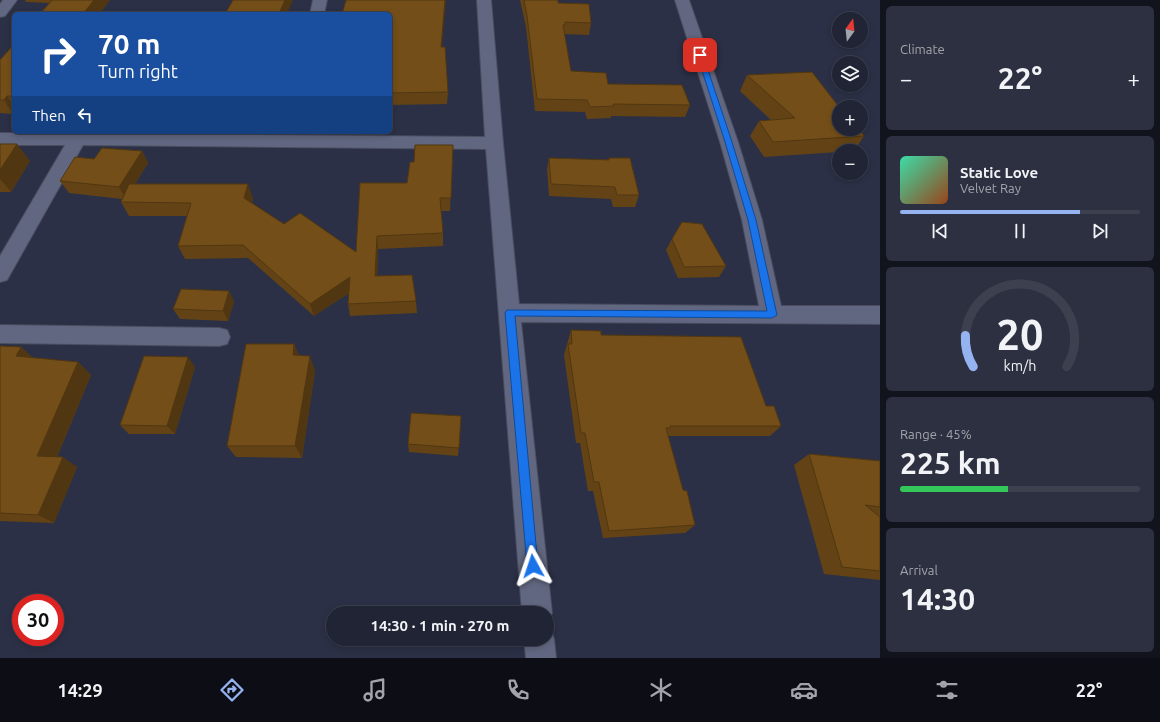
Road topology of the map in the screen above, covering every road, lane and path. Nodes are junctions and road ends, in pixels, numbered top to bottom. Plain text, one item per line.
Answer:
1 (10, 0) edge
2 (320, 0) edge
3 (484, 0) edge
4 (682, 0) edge
5 (317, 12) edge
6 (0, 13) edge
7 (0, 19) edge
8 (12, 19) edge
9 (286, 136) edge
10 (0, 139) edge
11 (77, 140) junction
12 (494, 143) junction
13 (0, 274) edge
14 (510, 313) junction
15 (772, 315) junction
16 (880, 315) edge
17 (0, 334) edge
18 (219, 337) dead end
19 (536, 606) edge
20 (540, 646) edge
21 (541, 658) edge

1 - 6 street
2 - 5 street
3 - 12 street
4 - 15 street
7 - 8 street
9 - 11 street
9 - 12 street
10 - 11 street
11 - 13 street
12 - 14 street
14 - 15 street
14 - 19 street
15 - 16 street
17 - 18 street
20 - 21 street

